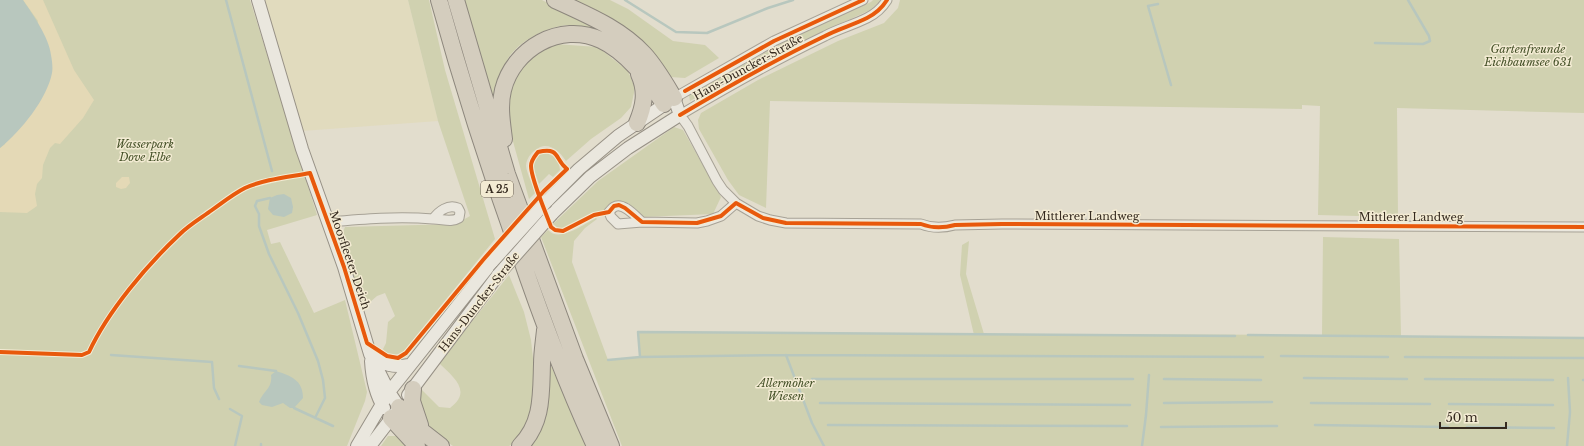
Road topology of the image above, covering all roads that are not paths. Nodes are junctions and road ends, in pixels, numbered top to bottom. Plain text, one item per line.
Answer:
1 (258, 0) edge
2 (439, 0) edge
3 (456, 0) edge
4 (555, 0) edge
5 (863, 0) edge
6 (887, 0) edge
7 (636, 69) junction
8 (669, 101) junction
9 (680, 115) junction
10 (637, 123) junction
11 (507, 174) junction
12 (736, 203) junction
13 (433, 219) dead end
14 (328, 222) junction
15 (642, 222) dead end
16 (1584, 227) edge
17 (545, 327) junction
18 (370, 354) junction
19 (409, 365) junction
20 (413, 389) junction
21 (389, 392) junction
22 (381, 404) junction
23 (395, 413) junction
24 (420, 439) edge
25 (357, 446) edge
26 (370, 446) edge
27 (440, 446) edge
28 (520, 446) edge
29 (595, 446) edge
30 (611, 446) edge

1 - 14 street, Moorfleeter Deich
2 - 17 highway, A 25
3 - 11 highway, A 25
4 - 8 highway
5 - 8 street, Hans-Duncker-Straße
6 - 9 street, Hans-Duncker-Straße
7 - 8 highway
7 - 10 highway
7 - 11 highway
8 - 9 street
8 - 10 street, Hans-Duncker-Straße
9 - 12 street, Mittlerer Landweg
9 - 20 street, Hans-Duncker-Straße, bridge
10 - 19 street, Hans-Duncker-Straße, bridge
11 - 30 highway, A 25
12 - 15 street
12 - 16 street, Mittlerer Landweg
13 - 14 street, Moorfleeter Deich
14 - 18 street, Moorfleeter Deich
17 - 28 highway
17 - 29 highway, A 25
18 - 19 street
18 - 21 street, Moorfleeter Deich
18 - 22 street, Moorfleeter Deich
19 - 21 street, Hans-Duncker-Straße
20 - 23 street, Hans-Duncker-Straße
20 - 24 highway
21 - 22 street, Hans-Duncker-Straße
21 - 23 street, Moorfleeter Deich
22 - 23 street, Moorfleeter Deich
22 - 25 street, Hans-Duncker-Straße
23 - 24 highway
23 - 26 street, Hans-Duncker-Straße
24 - 27 highway

